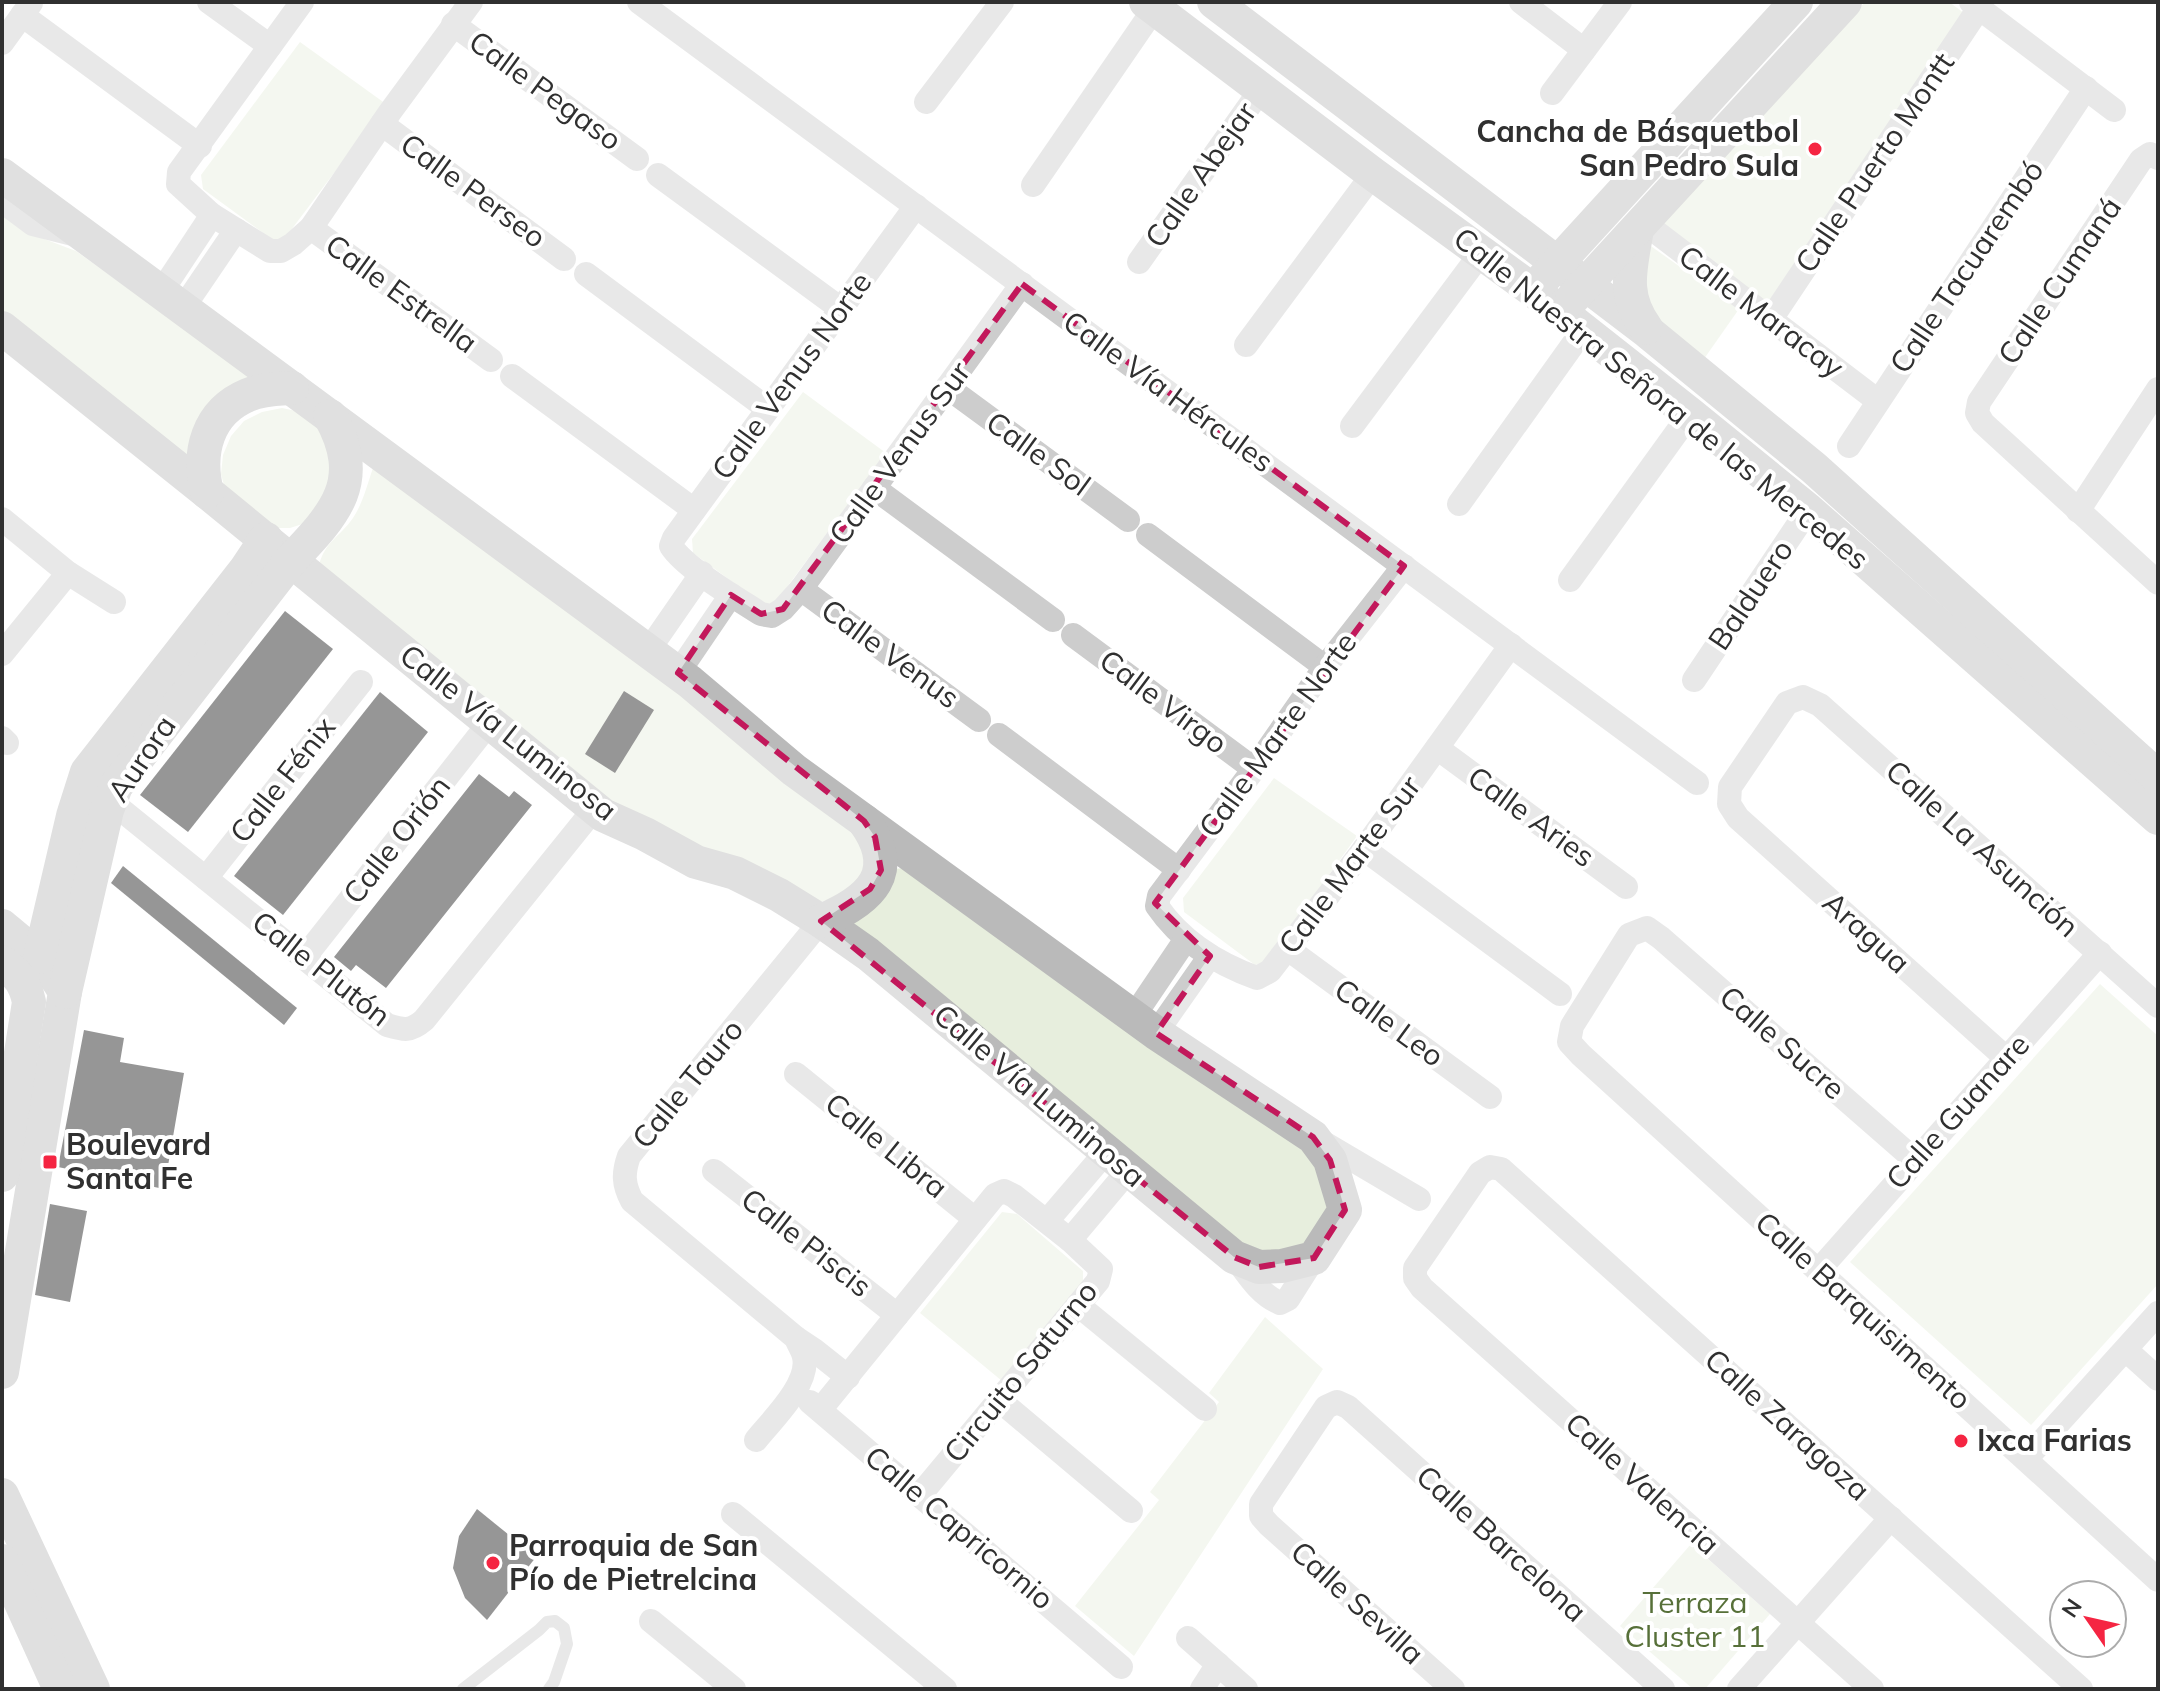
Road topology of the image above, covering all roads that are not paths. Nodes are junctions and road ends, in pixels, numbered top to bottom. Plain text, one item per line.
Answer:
1 (209, 2) edge
2 (302, 2) edge
3 (471, 2) edge
4 (639, 2) edge
5 (1002, 2) edge
6 (1214, 2) edge
7 (1521, 2) edge
8 (1620, 2) edge
9 (1796, 2) edge
10 (1845, 2) edge
11 (1150, 5) edge
12 (1975, 5) edge
13 (26, 8) edge
14 (453, 24) junction
15 (2, 43) edge
16 (270, 46) junction
17 (1584, 50) junction
18 (1262, 88) junction
19 (2086, 88) junction
20 (1552, 93) dead end
21 (926, 102) dead end
22 (2114, 110) dead end
23 (382, 124) junction
24 (200, 146) junction
25 (2154, 156) edge
26 (637, 159) dead end
27 (1373, 174) junction
28 (2, 175) edge
29 (658, 175) dead end
30 (1033, 185) dead end
31 (2, 201) edge
32 (1611, 205) junction
33 (916, 206) junction
34 (212, 215) junction
35 (1640, 225) junction
36 (311, 228) junction
37 (236, 230) junction
38 (1516, 232) junction
39 (87, 237) junction
40 (1481, 253) junction
41 (564, 259) dead end
42 (1139, 262) dead end
43 (1557, 263) junction
44 (586, 274) dead end
45 (1584, 283) junction
46 (1022, 284) junction
47 (1534, 291) junction
48 (172, 300) junction
49 (841, 309) junction
50 (1771, 319) junction
51 (1572, 320) junction
52 (2, 328) edge
53 (1648, 332) junction
54 (1246, 345) dead end
55 (491, 360) dead end
56 (512, 376) dead end
57 (947, 387) junction
58 (292, 388) junction
59 (2158, 389) edge
60 (1878, 401) junction
61 (768, 409) junction
62 (1690, 414) junction
63 (330, 416) junction
64 (1352, 426) dead end
65 (1849, 446) dead end
66 (1814, 468) junction
67 (874, 488) junction
68 (207, 492) junction
69 (1459, 504) dead end
70 (1800, 504) junction
71 (694, 510) junction
72 (2078, 511) junction
73 (2, 519) edge
74 (278, 550) junction
75 (1404, 566) junction
76 (68, 573) junction
77 (702, 573) junction
78 (1570, 580) dead end
79 (2158, 583) edge
80 (801, 589) junction
81 (731, 595) junction
82 (114, 602) dead end
83 (1053, 620) dead end
84 (1073, 635) dead end
85 (1511, 645) junction
86 (648, 651) junction
87 (2, 654) edge
88 (1325, 667) junction
89 (678, 673) junction
90 (1694, 680) dead end
91 (361, 682) dead end
92 (1803, 697) joint
93 (979, 720) dead end
94 (490, 722) junction
95 (999, 735) dead end
96 (1437, 748) junction
97 (1254, 769) junction
98 (2158, 777) edge
99 (1697, 783) dead end
100 (97, 790) junction
101 (595, 808) junction
102 (2158, 818) edge
103 (864, 821) junction
104 (1364, 849) junction
105 (1179, 870) junction
106 (206, 878) junction
107 (1626, 887) dead end
108 (1157, 906) joint
109 (821, 921) junction
110 (2, 926) edge
111 (1647, 928) joint
112 (1186, 939) junction
113 (1288, 949) junction
114 (2100, 953) junction
115 (1210, 956) junction
116 (40, 957) junction
117 (304, 958) junction
118 (2, 962) edge
119 (65, 992) junction
120 (1560, 994) dead end
121 (2158, 1006) edge
122 (1145, 1024) junction
123 (2006, 1058) junction
124 (796, 1074) dead end
125 (1490, 1097) dead end
126 (1313, 1137) junction
127 (1915, 1160) junction
128 (1117, 1161) junction
129 (1490, 1167) joint
130 (714, 1171) dead end
131 (1370, 1171) junction
132 (2, 1175) edge
133 (1419, 1199) dead end
134 (1345, 1210) junction
135 (975, 1219) junction
136 (1047, 1221) junction
137 (1070, 1240) junction
138 (1818, 1271) junction
139 (1078, 1305) junction
140 (2158, 1313) edge
141 (897, 1315) junction
142 (796, 1338) junction
143 (2126, 1350) junction
144 (2, 1372) edge
145 (848, 1377) junction
146 (2158, 1379) edge
147 (796, 1390) junction
148 (999, 1400) junction
149 (1337, 1402) joint
150 (1205, 1409) dead end
151 (820, 1410) junction
152 (756, 1440) dead end
153 (2026, 1459) junction
154 (2, 1495) edge
155 (920, 1495) junction
156 (1131, 1511) dead end
157 (733, 1514) dead end
158 (1891, 1518) junction
159 (2, 1561) edge
160 (2158, 1580) edge
161 (651, 1621) dead end
162 (1798, 1623) junction
163 (1188, 1638) dead end
164 (1218, 1664) junction
165 (1121, 1667) dead end
166 (83, 1689) edge
167 (463, 1689) edge
168 (549, 1689) edge
169 (734, 1689) edge
170 (945, 1689) edge
171 (1202, 1689) edge
172 (1246, 1689) edge
173 (1453, 1689) edge
174 (1663, 1689) edge
175 (1739, 1689) edge
176 (1872, 1689) edge
177 (2081, 1689) edge

1 - 16 street
2 - 16 street
3 - 14 street
4 - 33 street, Calle Vía Hércules
5 - 21 street
6 - 38 street, Calle Nuestra Señora de las Mercedes
7 - 17 street
8 - 17 street
9 - 32 street
10 - 35 street
11 - 18 street, Calle Nuestra Señora de las Mercedes
11 - 30 street
12 - 19 street
12 - 50 street, Calle Puerto Montt
13 - 15 street
13 - 24 street
14 - 23 street
14 - 26 street, Calle Pegaso
16 - 24 street
17 - 20 street
18 - 27 street, Calle Nuestra Señora de las Mercedes
18 - 42 street, Calle Abejar
19 - 22 street
19 - 60 street, Calle Tacuarembó
23 - 36 street
23 - 41 street, Calle Perseo
24 - 34 street
25 - 72 street, Calle Cumaná
27 - 40 street, Calle Nuestra Señora de las Mercedes
27 - 54 street
28 - 39 street
29 - 49 street
31 - 39 street
32 - 38 street
32 - 43 street
33 - 46 street, Calle Vía Hércules
33 - 49 street, Calle Venus Norte
34 - 37 street
34 - 48 street
35 - 45 street
35 - 50 street, Calle Maracay
35 - 53 street
36 - 37 street
36 - 55 street, Calle Estrella
37 - 48 street
38 - 43 street, Calle Nuestra Señora de las Mercedes
39 - 48 street
40 - 47 street, Calle Nuestra Señora de las Mercedes
40 - 64 street
43 - 45 street, Calle Nuestra Señora de las Mercedes
43 - 47 street
44 - 61 street
45 - 51 street
45 - 53 street, Calle Nuestra Señora de las Mercedes
46 - 57 street, Calle Venus Sur
46 - 75 street, Calle Vía Hércules
47 - 51 street, Calle Nuestra Señora de las Mercedes
48 - 58 street
49 - 61 street, Calle Venus Norte
50 - 60 street, Calle Maracay
51 - 62 street, Calle Nuestra Señora de las Mercedes
51 - 69 street
52 - 68 street, Calle Vía Luminosa
53 - 66 street, Calle Nuestra Señora de las Mercedes
56 - 71 street
57 - 67 street, Calle Venus Sur
57 - 88 street, Calle Sol
58 - 63 street
58 - 68 street
59 - 72 street
60 - 65 street, Calle Tacuarembó
61 - 71 street, Calle Venus Norte
62 - 70 street, Calle Nuestra Señora de las Mercedes
62 - 78 street
63 - 74 street
63 - 86 street
66 - 70 street
66 - 98 street, Calle Nuestra Señora de las Mercedes
67 - 80 street, Calle Venus Sur
67 - 83 street
68 - 74 street, Calle Vía Luminosa
70 - 90 street, Balduero
70 - 102 street, Calle Nuestra Señora de las Mercedes
71 - 77 street, Calle Venus Norte
72 - 79 street
73 - 76 street
74 - 94 street, Calle Vía Luminosa
74 - 100 street, Aurora
75 - 85 street, Calle Vía Hércules
75 - 88 street, Calle Marte Norte
76 - 82 street
76 - 87 street
77 - 81 street
77 - 86 street
80 - 81 street, Calle Venus Sur
80 - 93 street, Calle Venus
81 - 89 street
84 - 97 street, Calle Virgo
85 - 96 street, Calle Marte Sur
85 - 99 street, Calle Vía Hércules
86 - 89 street
88 - 97 street, Calle Marte Norte
89 - 103 street
91 - 106 street, Calle Fénix
92 - 114 street, Calle La Asunción
92 - 123 street, Aragua
94 - 101 street, Calle Vía Luminosa
94 - 117 street, Calle Orión
95 - 105 street
96 - 104 street, Calle Marte Sur
96 - 107 street, Calle Aries
97 - 105 street, Calle Marte Norte
100 - 106 street, Calle Plutón
100 - 116 street, Aurora
100 - 119 street, Aurora
101 - 109 street, Calle Vía Luminosa
101 - 117 street, Calle Plutón
103 - 109 street
103 - 122 street
104 - 113 street, Calle Marte Sur
104 - 120 street
105 - 108 street, Calle Marte Norte
106 - 117 street, Calle Plutón
108 - 112 street, Calle Marte Sur
109 - 128 street, Calle Vía Luminosa
109 - 142 street, Calle Tauro
110 - 116 street
111 - 127 street, Calle Sucre
111 - 138 street, Calle Barquisimento
112 - 115 street, Calle Marte Sur
112 - 122 street
113 - 115 street, Calle Marte Sur
113 - 125 street, Calle Leo
114 - 121 street, Calle La Asunción
114 - 123 street, Calle Guanare
115 - 122 street
116 - 119 street
118 - 132 street
119 - 144 street
122 - 126 street
123 - 127 street, Calle Guanare
124 - 135 street, Calle Libra
126 - 131 street
126 - 134 street
127 - 138 street, Calle Guanare
128 - 134 street, Calle Vía Luminosa
128 - 136 street
128 - 137 street
129 - 158 street, Calle Zaragoza
129 - 162 street, Calle Valencia
130 - 141 street, Calle Piscis
131 - 133 street
131 - 134 street
135 - 136 street, Circuito Saturno
135 - 141 street, Circuito Saturno
136 - 137 street, Circuito Saturno
137 - 139 street, Circuito Saturno
138 - 153 street, Calle Barquisimento
139 - 148 street, Circuito Saturno
139 - 150 street
140 - 143 street
141 - 145 street, Circuito Saturno
142 - 145 street, Calle Tauro
142 - 147 street
143 - 146 street
143 - 153 street
145 - 151 street, Circuito Saturno
147 - 151 street, Calle Capricornio
147 - 152 street
148 - 155 street, Circuito Saturno
148 - 156 street
149 - 173 street, Calle Sevilla
149 - 174 street, Calle Barcelona
151 - 155 street, Calle Capricornio
153 - 160 street, Calle Barquisimento
154 - 166 street
155 - 165 street, Calle Capricornio
157 - 170 street
158 - 162 street
158 - 177 street, Calle Zaragoza
159 - 166 street
161 - 169 street
162 - 175 street
162 - 176 street, Calle Valencia
163 - 164 street
164 - 171 street
164 - 172 street
167 - 168 lane

